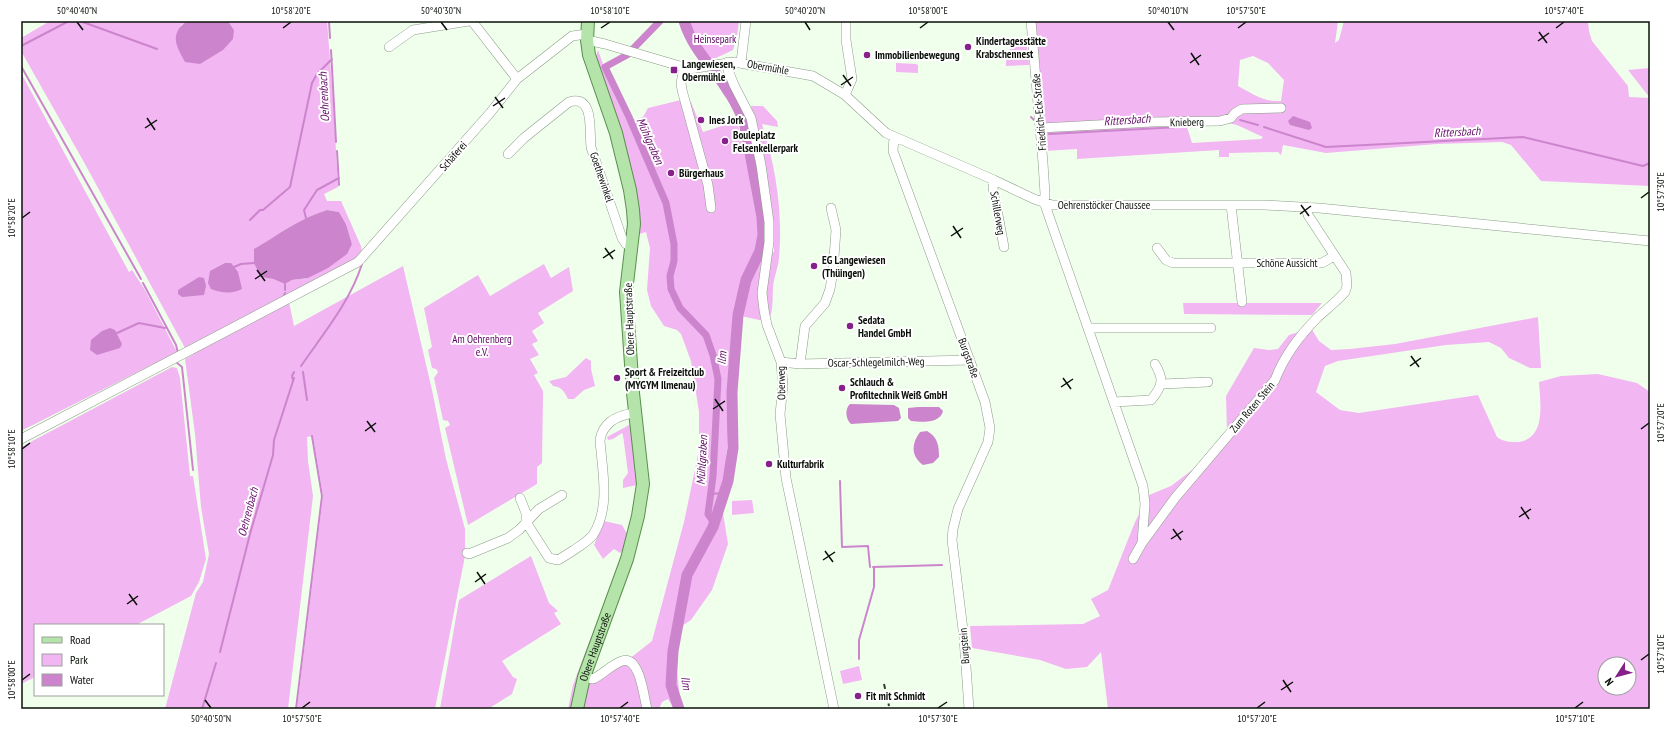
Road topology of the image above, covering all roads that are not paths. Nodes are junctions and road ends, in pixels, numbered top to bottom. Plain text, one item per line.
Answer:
1 (470, 21) edge
2 (588, 21) edge
3 (746, 21) edge
4 (846, 21) edge
5 (1031, 21) edge
6 (587, 37) junction
7 (389, 47) dead end
8 (728, 62) junction
9 (741, 62) junction
10 (684, 68) junction
11 (517, 79) junction
12 (826, 83) joint
13 (845, 95) junction
14 (1281, 108) dead end
15 (1041, 128) junction
16 (894, 137) junction
17 (508, 154) dead end
18 (994, 180) junction
19 (1044, 202) junction
20 (1231, 205) junction
21 (1306, 207) junction
22 (711, 208) dead end
23 (831, 208) dead end
24 (1650, 241) edge
25 (631, 247) junction
26 (1004, 247) dead end
27 (1156, 248) dead end
28 (1334, 256) junction
29 (1237, 263) junction
30 (1242, 302) dead end
31 (1088, 328) junction
32 (1211, 328) dead end
33 (970, 360) junction
34 (781, 362) junction
35 (800, 364) junction
36 (1155, 364) dead end
37 (1208, 382) dead end
38 (1162, 384) junction
39 (1114, 402) junction
40 (635, 413) junction
41 (21, 439) edge
42 (562, 495) dead end
43 (520, 498) dead end
44 (526, 522) junction
45 (1142, 543) junction
46 (467, 553) dead end
47 (1133, 559) dead end
48 (956, 582) joint
49 (582, 683) junction
50 (577, 709) edge
51 (647, 709) edge
52 (834, 709) edge
53 (969, 709) edge

1 - 7 street
1 - 11 street
2 - 6 main road, Obere Hauptstraße
3 - 9 street
4 - 13 street
5 - 15 street, Friedrich-Eck-Straße
6 - 10 street, Obermühle
6 - 11 street, Schäferei
6 - 25 main road, Obere Hauptstraße
8 - 9 street, Obermühle
8 - 10 street, Obermühle
8 - 34 street, Oberweg
9 - 12 street, Obermühle
10 - 22 street
11 - 41 street, Schäferei
12 - 13 street, Oehrenstöcker Chaussee
13 - 16 street, Oehrenstöcker Chaussee
14 - 15 street, Knieberg
15 - 19 street, Friedrich-Eck-Straße
16 - 18 street, Oehrenstöcker Chaussee
16 - 33 street, Burgstraße
17 - 25 street, Goethewinkel
18 - 19 street, Oehrenstöcker Chaussee
18 - 26 street, Schillerweg
19 - 20 street, Oehrenstöcker Chaussee
19 - 31 street, Zum Roten Stein
20 - 21 street, Oehrenstöcker Chaussee
20 - 29 street
21 - 24 street, Oehrenstöcker Chaussee
21 - 28 street, Zum Roten Stein
23 - 35 street
25 - 40 main road, Obere Hauptstraße
27 - 29 street, Schöne Aussicht
28 - 29 street, Schöne Aussicht
28 - 45 street, Zum Roten Stein
29 - 30 street
31 - 32 street
31 - 39 street, Zum Roten Stein
33 - 35 street, Oscar-Schlegelmilch-Weg
33 - 48 street, Burgstraße
34 - 35 street, Oscar-Schlegelmilch-Weg
34 - 52 street, Oberweg
36 - 38 street
37 - 38 street
38 - 39 street
39 - 45 street, Zum Roten Stein
40 - 44 street
40 - 49 main road, Obere Hauptstraße
42 - 44 street
43 - 44 street
44 - 46 street
45 - 47 street, Zum Roten Stein
48 - 53 street, Burgstein
49 - 50 main road, Obere Hauptstraße
49 - 51 street

